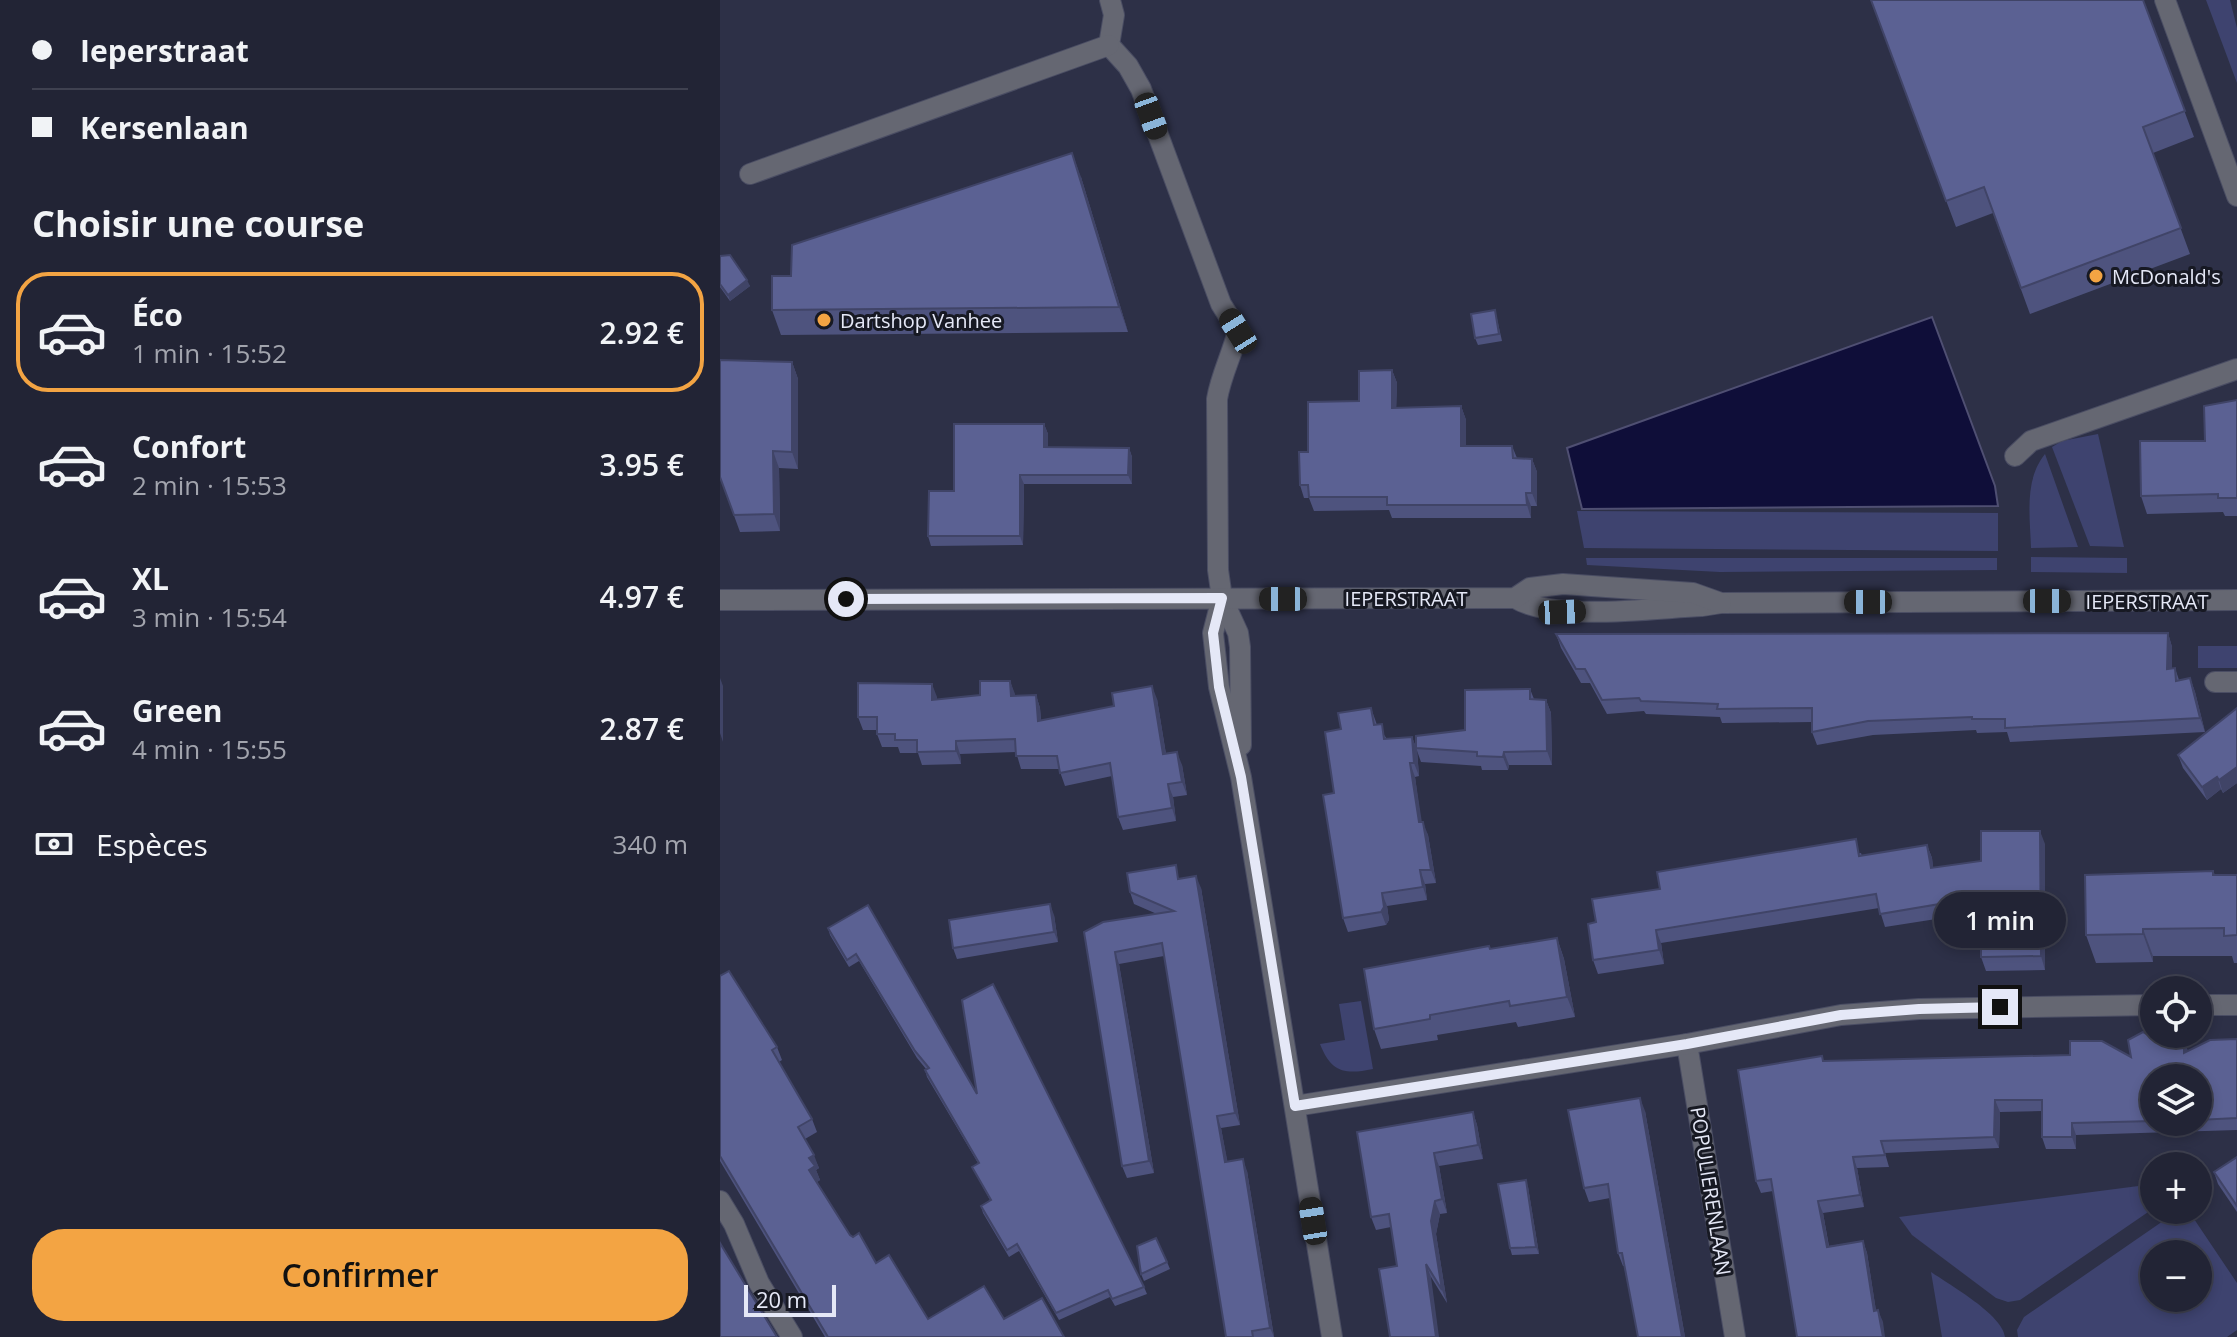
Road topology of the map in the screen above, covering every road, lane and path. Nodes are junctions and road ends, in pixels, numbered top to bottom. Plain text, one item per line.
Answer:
1 (1110, 0) edge
2 (2165, 0) edge
3 (1109, 45) junction
4 (750, 174) dead end
5 (2237, 196) edge
6 (2237, 369) edge
7 (2015, 456) dead end
8 (1222, 598) junction
9 (720, 600) edge
10 (2237, 600) edge
11 (2215, 682) dead end
12 (2237, 682) edge
13 (2140, 1005) edge
14 (2212, 1005) edge
15 (2237, 1005) edge
16 (1687, 1044) junction
17 (1295, 1106) junction
18 (720, 1201) edge
19 (792, 1337) edge
20 (1332, 1337) edge
21 (1735, 1337) edge

1 - 3 street
2 - 5 street
3 - 4 street
3 - 8 street
6 - 7 street
8 - 9 street, IEPERSTRAAT
8 - 10 street, IEPERSTRAAT
8 - 17 street
11 - 12 street
13 - 16 street
14 - 15 street
16 - 17 street
16 - 21 street, POPULIERENLAAN
17 - 20 street
18 - 19 street

